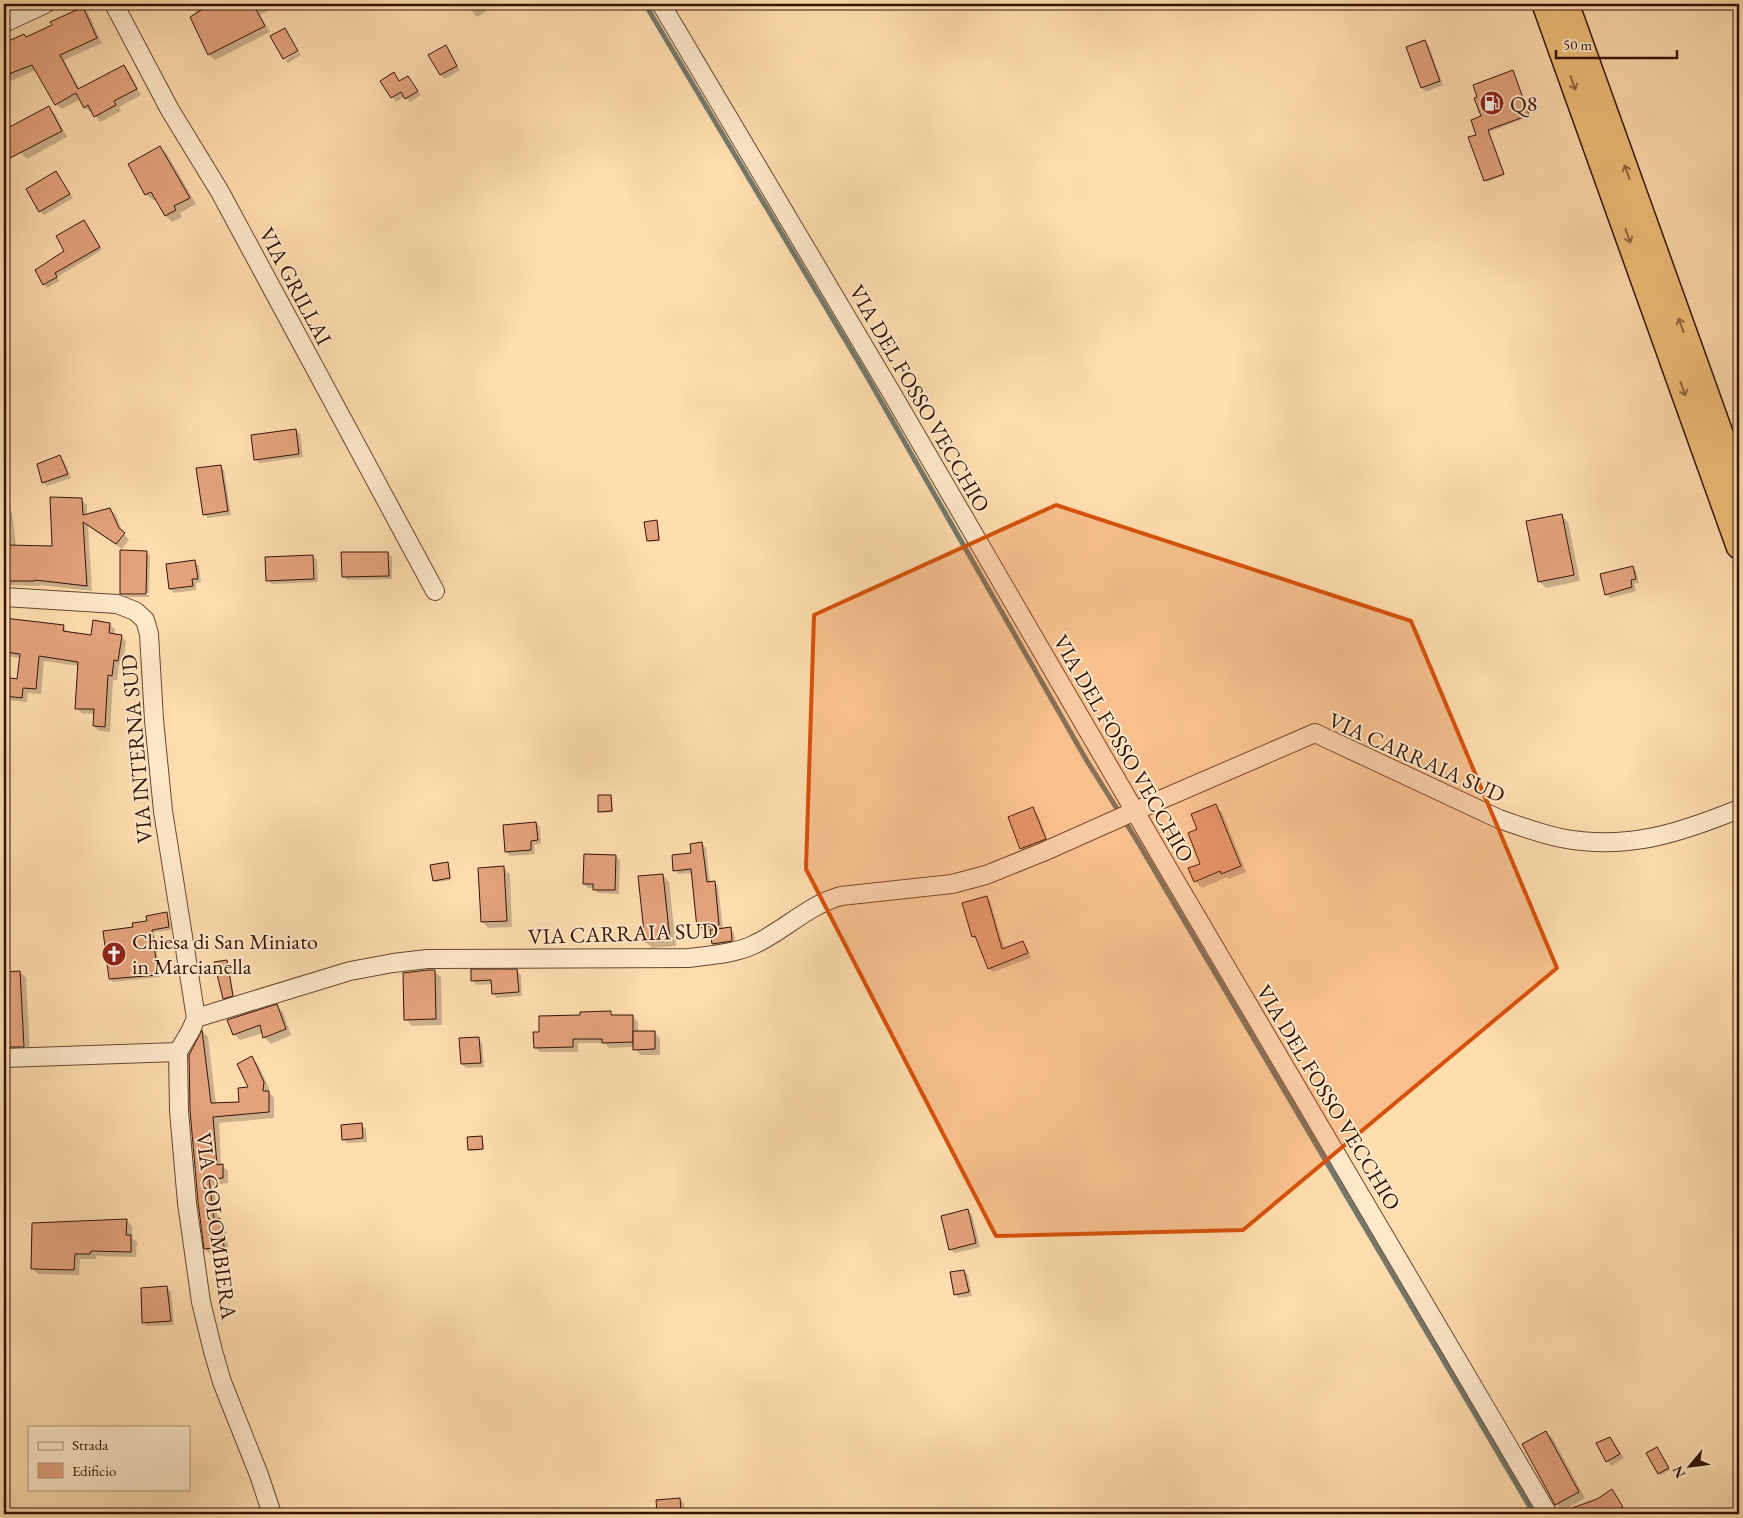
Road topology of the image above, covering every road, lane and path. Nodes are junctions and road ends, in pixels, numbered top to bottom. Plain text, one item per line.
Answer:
1 (45, 4) edge
2 (114, 4) edge
3 (661, 4) edge
4 (1545, 4) edge
5 (1566, 4) edge
6 (4, 23) edge
7 (1739, 486) edge
8 (1739, 546) edge
9 (435, 590) dead end
10 (4, 597) edge
11 (1739, 809) edge
12 (1126, 815) junction
13 (196, 1018) junction
14 (178, 1052) junction
15 (4, 1058) edge
16 (272, 1514) edge
17 (1548, 1514) edge

1 - 6 street
2 - 9 street, VIA GRILLAI
3 - 12 street, VIA DEL FOSSO VECCHIO
4 -> 8 highway
7 -> 5 highway
10 - 13 street, VIA INTERNA SUD
11 - 12 street, VIA CARRAIA SUD
12 - 13 street, VIA CARRAIA SUD
12 - 17 street, VIA DEL FOSSO VECCHIO
13 - 14 street
14 - 15 street
14 - 16 street, VIA COLOMBIERA

